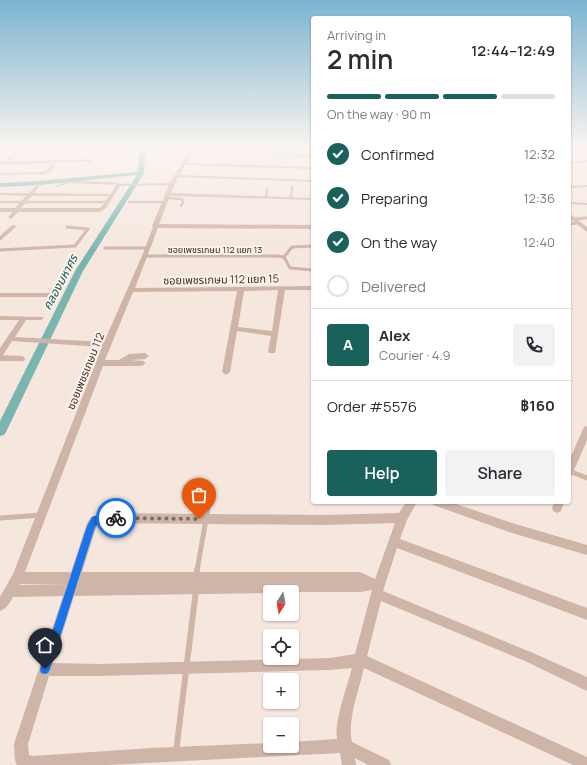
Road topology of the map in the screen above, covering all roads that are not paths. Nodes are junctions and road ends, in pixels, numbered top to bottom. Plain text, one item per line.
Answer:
1 (573, 182) edge
2 (172, 184) joint
3 (38, 185) dead end
4 (120, 185) junction
5 (587, 186) edge
6 (292, 187) dead end
7 (571, 187) edge
8 (580, 187) junction
9 (267, 189) dead end
10 (240, 190) dead end
11 (0, 194) edge
12 (30, 194) junction
13 (112, 195) junction
14 (238, 196) junction
15 (266, 197) junction
16 (166, 198) junction
17 (291, 198) junction
18 (311, 199) edge
19 (0, 202) edge
20 (24, 202) junction
21 (107, 202) junction
22 (129, 202) dead end
23 (571, 203) edge
24 (587, 204) edge
25 (181, 206) dead end
26 (0, 210) edge
27 (16, 210) junction
28 (11, 216) dead end
29 (587, 218) edge
30 (572, 220) edge
31 (14, 226) dead end
32 (155, 226) junction
33 (67, 227) dead end
34 (311, 227) edge
35 (587, 230) edge
36 (0, 239) edge
37 (311, 246) edge
38 (105, 248) dead end
39 (0, 250) edge
40 (146, 252) junction
41 (284, 257) junction
42 (311, 270) edge
43 (282, 288) junction
44 (311, 288) edge
45 (241, 289) junction
46 (130, 290) junction
47 (0, 295) edge
48 (52, 295) dead end
49 (0, 318) edge
50 (24, 318) junction
51 (41, 318) dead end
52 (235, 329) junction
53 (274, 334) junction
54 (10, 339) junction
55 (107, 345) junction
56 (272, 351) dead end
57 (0, 353) edge
58 (145, 356) dead end
59 (0, 358) edge
60 (21, 359) dead end
61 (101, 362) junction
62 (121, 363) junction
63 (141, 363) dead end
64 (226, 372) dead end
65 (587, 429) edge
66 (571, 467) edge
67 (571, 473) edge
68 (587, 478) edge
69 (210, 496) dead end
70 (411, 504) edge
71 (442, 504) edge
72 (41, 515) junction
73 (0, 518) edge
74 (402, 518) junction
75 (206, 519) junction
76 (395, 542) junction
77 (587, 550) edge
78 (17, 578) junction
79 (74, 578) junction
80 (196, 584) junction
81 (376, 588) junction
82 (11, 591) junction
83 (71, 591) junction
84 (0, 605) edge
85 (587, 614) edge
86 (361, 660) junction
87 (187, 667) junction
88 (45, 669) junction
89 (587, 684) edge
90 (345, 746) junction
91 (175, 754) junction
92 (587, 764) edge
93 (349, 765) edge
94 (384, 765) edge

1 - 8 street
2 - 4 street
2 - 16 street, ซอยเพชรเกษม 112
3 - 12 street
4 - 4 street
4 - 13 street
5 - 8 street
6 - 17 lane
7 - 8 street
9 - 15 lane
10 - 14 street
11 - 12 street
12 - 13 street
12 - 20 street
13 - 21 street
14 - 15 street
14 - 16 street
15 - 17 street
16 - 22 lane
16 - 25 lane
16 - 32 street, ซอยเพชรเกษม 112
17 - 18 street
19 - 20 lane
20 - 21 lane
20 - 27 street
21 - 27 street
23 - 24 street
26 - 27 street
27 - 28 street
29 - 30 lane
30 - 35 street
31 - 36 street
32 - 34 street
32 - 40 street, ซอยเพชรเกษม 112
33 - 39 lane
37 - 41 lane
38 - 40 lane, ซอยเพชรเกษม 112 แยก 13
40 - 41 lane, ซอยเพชรเกษม 112 แยก 13
40 - 46 street, ซอยเพชรเกษม 112
41 - 42 lane
43 - 44 street, ซอยเพชรเกษม 112 แยก 15
43 - 45 street, ซอยเพชรเกษม 112 แยก 15
43 - 53 street
45 - 46 street, ซอยเพชรเกษม 112 แยก 15
45 - 52 street
46 - 55 street, ซอยเพชรเกษม 112
47 - 48 street
49 - 50 street
50 - 51 street
50 - 54 street
52 - 53 street
52 - 64 street
53 - 56 street
54 - 55 street
54 - 57 street
55 - 61 street, ซอยเพชรเกษม 112
58 - 62 street
59 - 60 street
61 - 62 street
61 - 72 street, ซอยเพชรเกษม 112
62 - 63 street
65 - 66 street
67 - 68 lane
69 - 75 lane
70 - 74 street
71 - 77 street
72 - 73 lane
72 - 78 street, ซอยเพชรเกษม 112
74 - 75 street
74 - 76 street
75 - 79 street
75 - 80 lane
76 - 81 street
76 - 85 street
78 - 79 street
78 - 82 street, ซอยเพชรเกษม 112
79 - 80 street
79 - 83 street
80 - 81 street
80 - 83 street
80 - 87 lane
81 - 86 street
81 - 89 street
82 - 83 street
82 - 84 street, ซอยเพชรเกษม 112
83 - 88 street
86 - 87 street
86 - 90 street
86 - 92 street
87 - 88 street
87 - 91 lane
88 - 91 street
90 - 91 street
90 - 93 street
90 - 94 street

